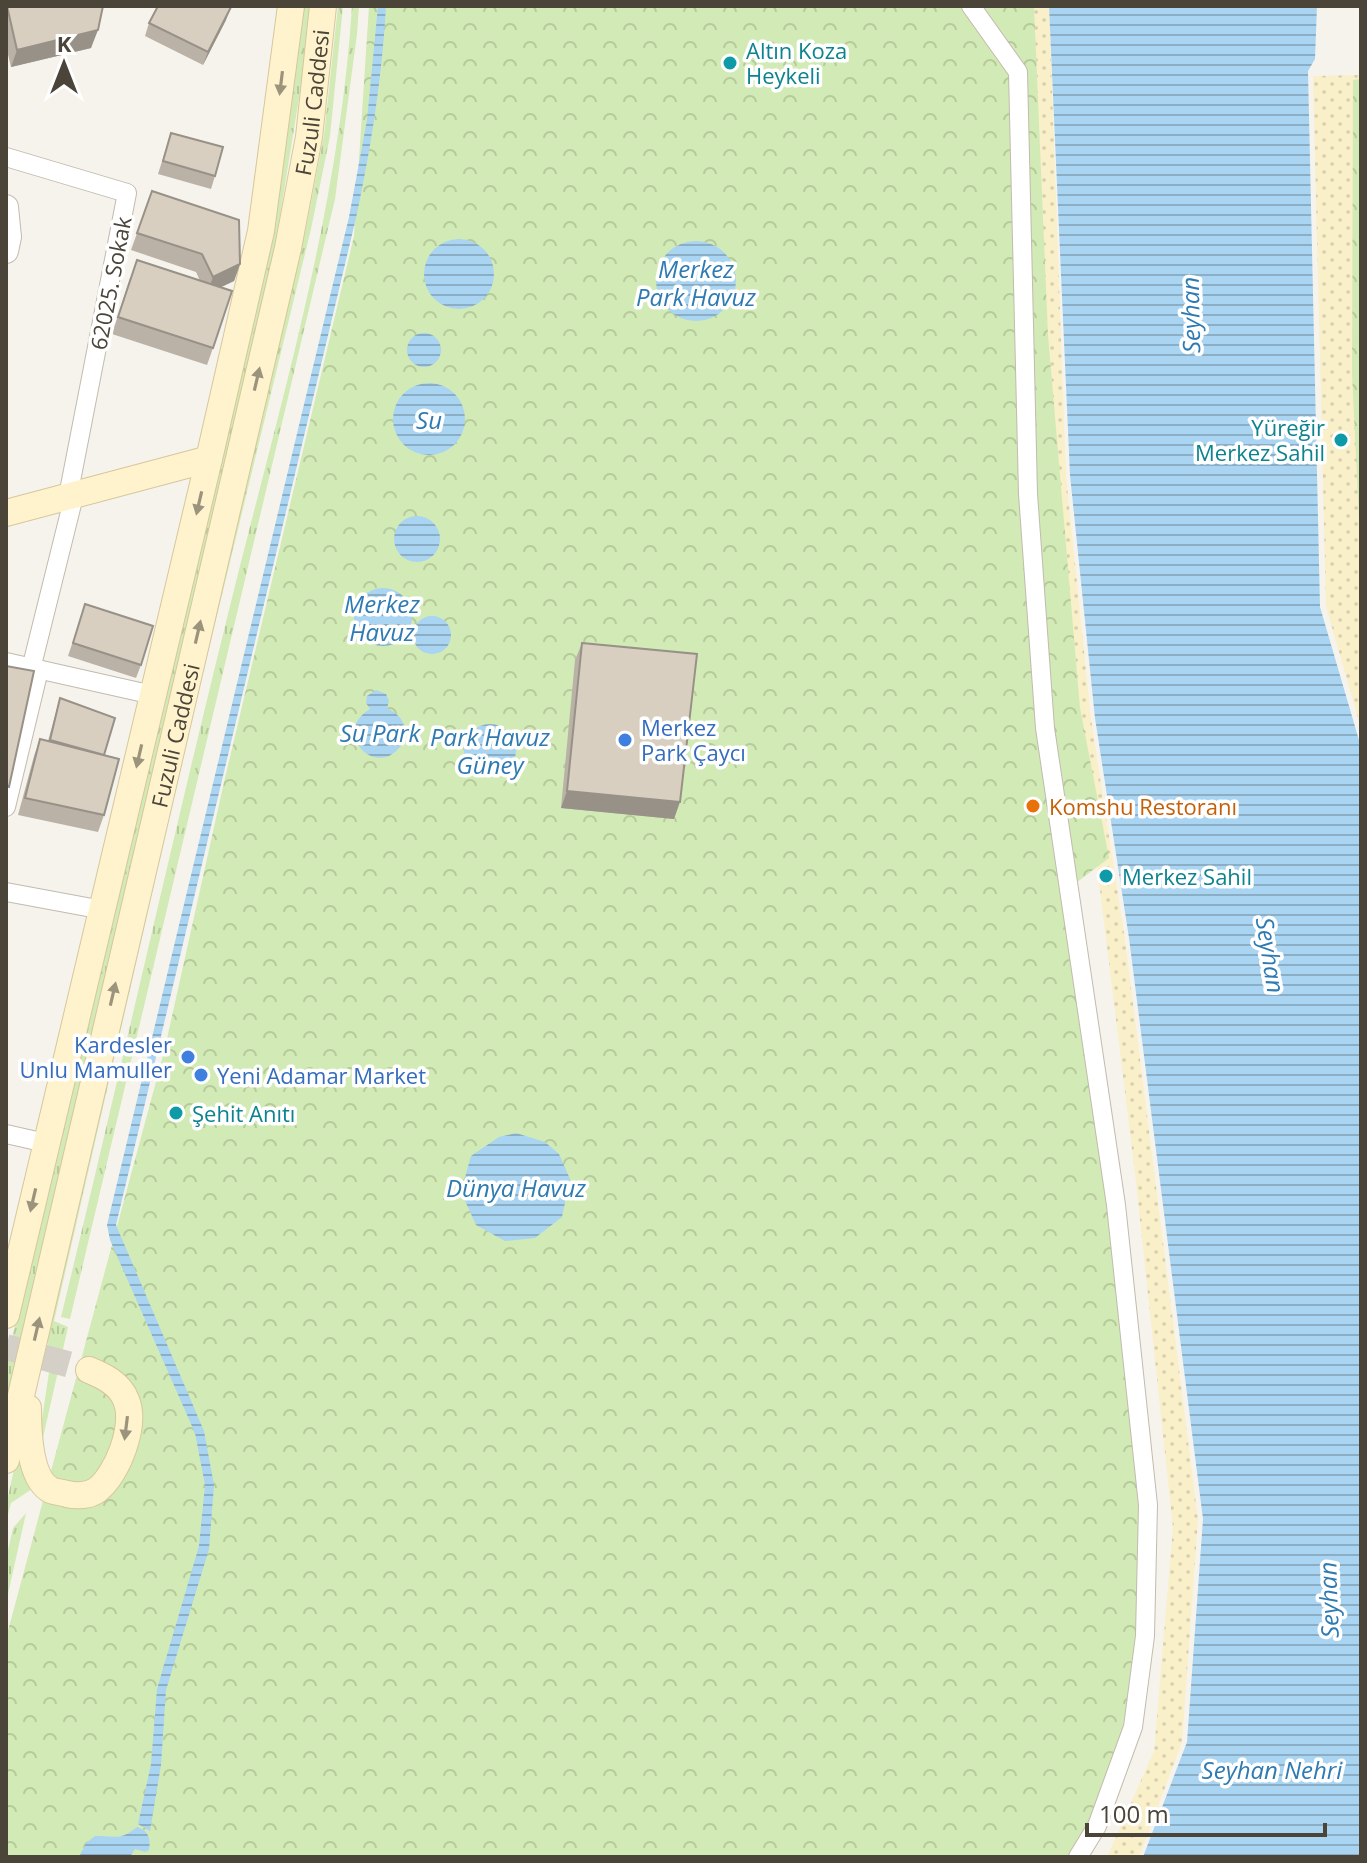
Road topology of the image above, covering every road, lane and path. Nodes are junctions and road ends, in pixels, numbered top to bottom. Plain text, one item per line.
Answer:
1 (291, 6) edge
2 (323, 6) edge
3 (971, 6) edge
4 (6, 157) edge
5 (6, 207) edge
6 (6, 251) edge
7 (209, 459) junction
8 (74, 496) junction
9 (6, 513) edge
10 (6, 662) edge
11 (35, 670) junction
12 (153, 695) junction
13 (6, 807) edge
14 (6, 892) edge
15 (103, 910) junction
16 (6, 1134) edge
17 (46, 1143) junction
18 (6, 1315) edge
19 (89, 1370) tunnel mouth
20 (27, 1373) junction
21 (6, 1460) edge
22 (1078, 1857) edge

1 -> 7 main road, Fuzuli Caddesi
20 -> 2 main road, Fuzuli Caddesi
3 - 22 street
4 - 8 street, 62025. Sokak
5 - 6 street
7 - 8 main road
7 -> 12 main road, Fuzuli Caddesi
8 - 9 main road
8 - 11 street
10 - 11 street
11 - 12 street
11 - 13 street
12 -> 15 main road, Fuzuli Caddesi
14 - 15 street
15 - 17 main road, Fuzuli Caddesi
16 - 17 street
17 -> 18 main road, Fuzuli Caddesi
19 -> 20 main road
20 - 21 main road, Fuzuli Caddesi

